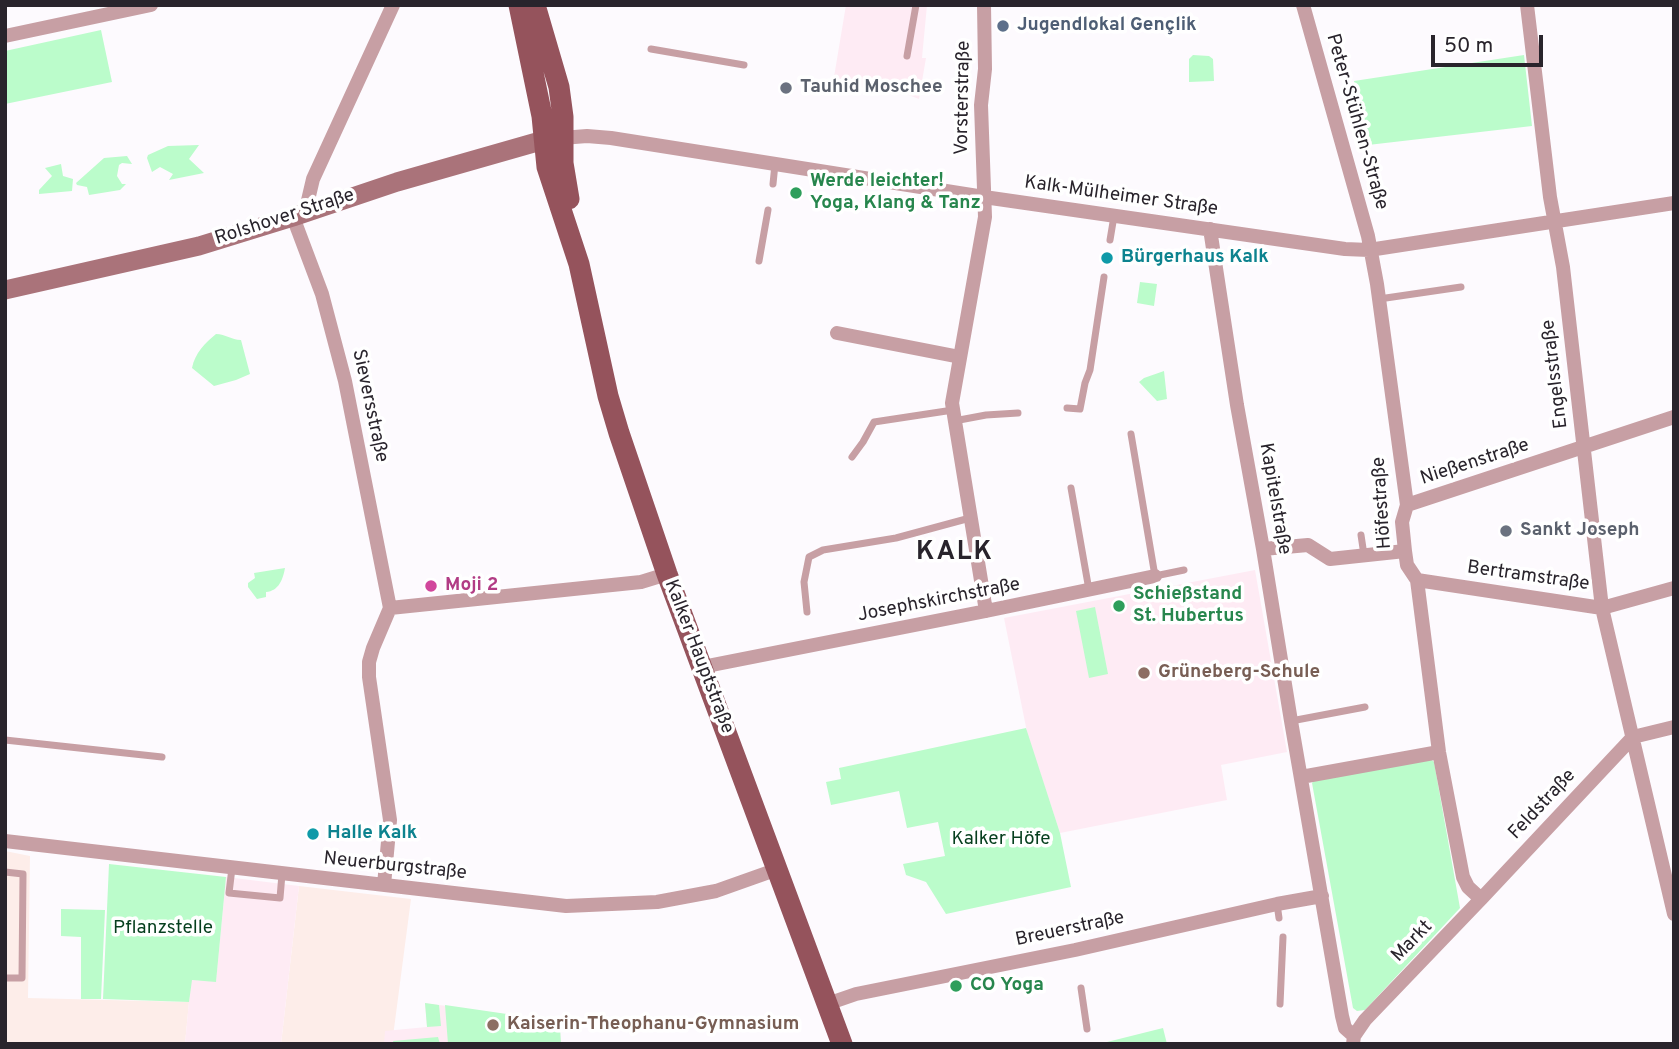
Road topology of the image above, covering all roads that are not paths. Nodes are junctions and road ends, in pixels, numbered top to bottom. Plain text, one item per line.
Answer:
1 (151, 5) edge
2 (393, 5) edge
3 (519, 5) edge
4 (535, 5) edge
5 (916, 5) edge
6 (984, 5) edge
7 (1303, 5) edge
8 (1527, 5) edge
9 (5, 36) edge
10 (651, 49) dead end
11 (907, 56) dead end
12 (744, 65) dead end
13 (553, 139) junction
14 (775, 164) junction
15 (773, 184) dead end
16 (984, 197) junction
17 (1674, 202) edge
18 (768, 210) dead end
19 (299, 215) junction
20 (1114, 215) junction
21 (1555, 221) junction
22 (1210, 229) junction
23 (1110, 240) dead end
24 (1369, 250) junction
25 (759, 261) dead end
26 (1104, 277) dead end
27 (1461, 287) dead end
28 (5, 290) edge
29 (1379, 299) junction
30 (837, 333) dead end
31 (960, 357) junction
32 (1067, 408) dead end
33 (1018, 413) dead end
34 (953, 416) junction
35 (1674, 417) edge
36 (1131, 434) dead end
37 (1585, 447) junction
38 (852, 457) dead end
39 (1071, 488) dead end
40 (1407, 505) junction
41 (970, 518) junction
42 (1362, 535) dead end
43 (1264, 549) junction
44 (1405, 551) junction
45 (1364, 556) junction
46 (1184, 570) dead end
47 (667, 574) junction
48 (1155, 576) junction
49 (1417, 580) junction
50 (1674, 588) edge
51 (1089, 590) junction
52 (390, 608) junction
53 (1602, 608) junction
54 (986, 611) junction
55 (807, 612) dead end
56 (702, 667) junction
57 (1365, 707) dead end
58 (1291, 720) junction
59 (1674, 727) edge
60 (1633, 737) junction
61 (5, 740) edge
62 (1440, 752) junction
63 (162, 757) dead end
64 (1301, 777) junction
65 (5, 841) edge
66 (232, 868) junction
67 (778, 869) junction
68 (5, 872) edge
69 (282, 874) junction
70 (384, 885) junction
71 (1322, 896) junction
72 (1481, 899) junction
73 (1673, 906) edge
74 (1283, 937) dead end
75 (5, 978) edge
76 (1081, 988) dead end
77 (827, 1004) junction
78 (1280, 1004) dead end
79 (1087, 1029) dead end
80 (1354, 1040) edge
81 (842, 1044) edge

1 - 9 street
2 - 19 street
3 - 13 main road, Kalker Hauptstraße
4 - 13 main road, Kalker Hauptstraße
5 - 11 lane
6 - 16 street, Vorsterstraße
7 - 24 street, Peter-Stühlen-Straße
8 - 21 street, Engelsstraße
10 - 12 lane
13 - 14 street, Kalk-Mülheimer Straße
13 - 19 street, Rolshover Straße
13 - 47 main road, Kalker Hauptstraße
14 - 15 lane
14 - 16 street, Kalk-Mülheimer Straße
16 - 20 street, Kalk-Mülheimer Straße
16 - 31 street, Vorsterstraße
17 - 21 street, Kalk-Mülheimer Straße
18 - 25 lane
19 - 28 street, Rolshover Straße
19 - 52 street, Sieversstraße
20 - 22 street, Kalk-Mülheimer Straße
20 - 23 lane
21 - 24 street, Kalk-Mülheimer Straße
21 - 37 street, Engelsstraße
22 - 24 street, Kalk-Mülheimer Straße
22 - 43 street, Kapitelstraße
24 - 29 street, Höfestraße
26 - 32 lane
27 - 29 lane
29 - 40 street, Höfestraße
30 - 31 street
31 - 34 street, Vorsterstraße
33 - 34 lane
34 - 38 lane
34 - 41 street, Vorsterstraße
35 - 37 street, Nießenstraße
36 - 48 lane
37 - 40 street, Nießenstraße
37 - 53 street, Engelsstraße
39 - 51 lane
40 - 44 street, Höfestraße
41 - 54 street, Vorsterstraße
41 - 55 lane
42 - 45 lane
43 - 45 street
43 - 58 street, Kapitelstraße
44 - 45 street
44 - 49 street, Höfestraße
46 - 48 lane, Josephskirchstraße
47 - 52 street
47 - 56 main road, Kalker Hauptstraße
48 - 51 street, Josephskirchstraße
49 - 53 street, Bertramstraße
49 - 62 street, Höfestraße
50 - 53 street, Bertramstraße
51 - 54 street, Josephskirchstraße
52 - 70 street
53 - 60 street, Engelsstraße
54 - 56 street, Josephskirchstraße
56 - 67 main road, Kalker Hauptstraße
57 - 58 lane
58 - 64 street, Kapitelstraße
59 - 60 street
60 - 72 street, Feldstraße
60 - 73 street, Engelsstraße
61 - 63 lane
62 - 64 street
62 - 72 street
64 - 71 street, Markt
65 - 66 street, Neuerburgstraße
66 - 69 street, Neuerburgstraße
66 - 69 lane
67 - 70 street, Neuerburgstraße
67 - 77 main road, Kalker Hauptstraße
68 - 75 lane
69 - 70 street, Neuerburgstraße
71 - 77 street, Breuerstraße
71 - 80 street, Markt
72 - 80 street, Markt
74 - 78 lane
76 - 79 lane
77 - 81 main road, Kalker Hauptstraße

